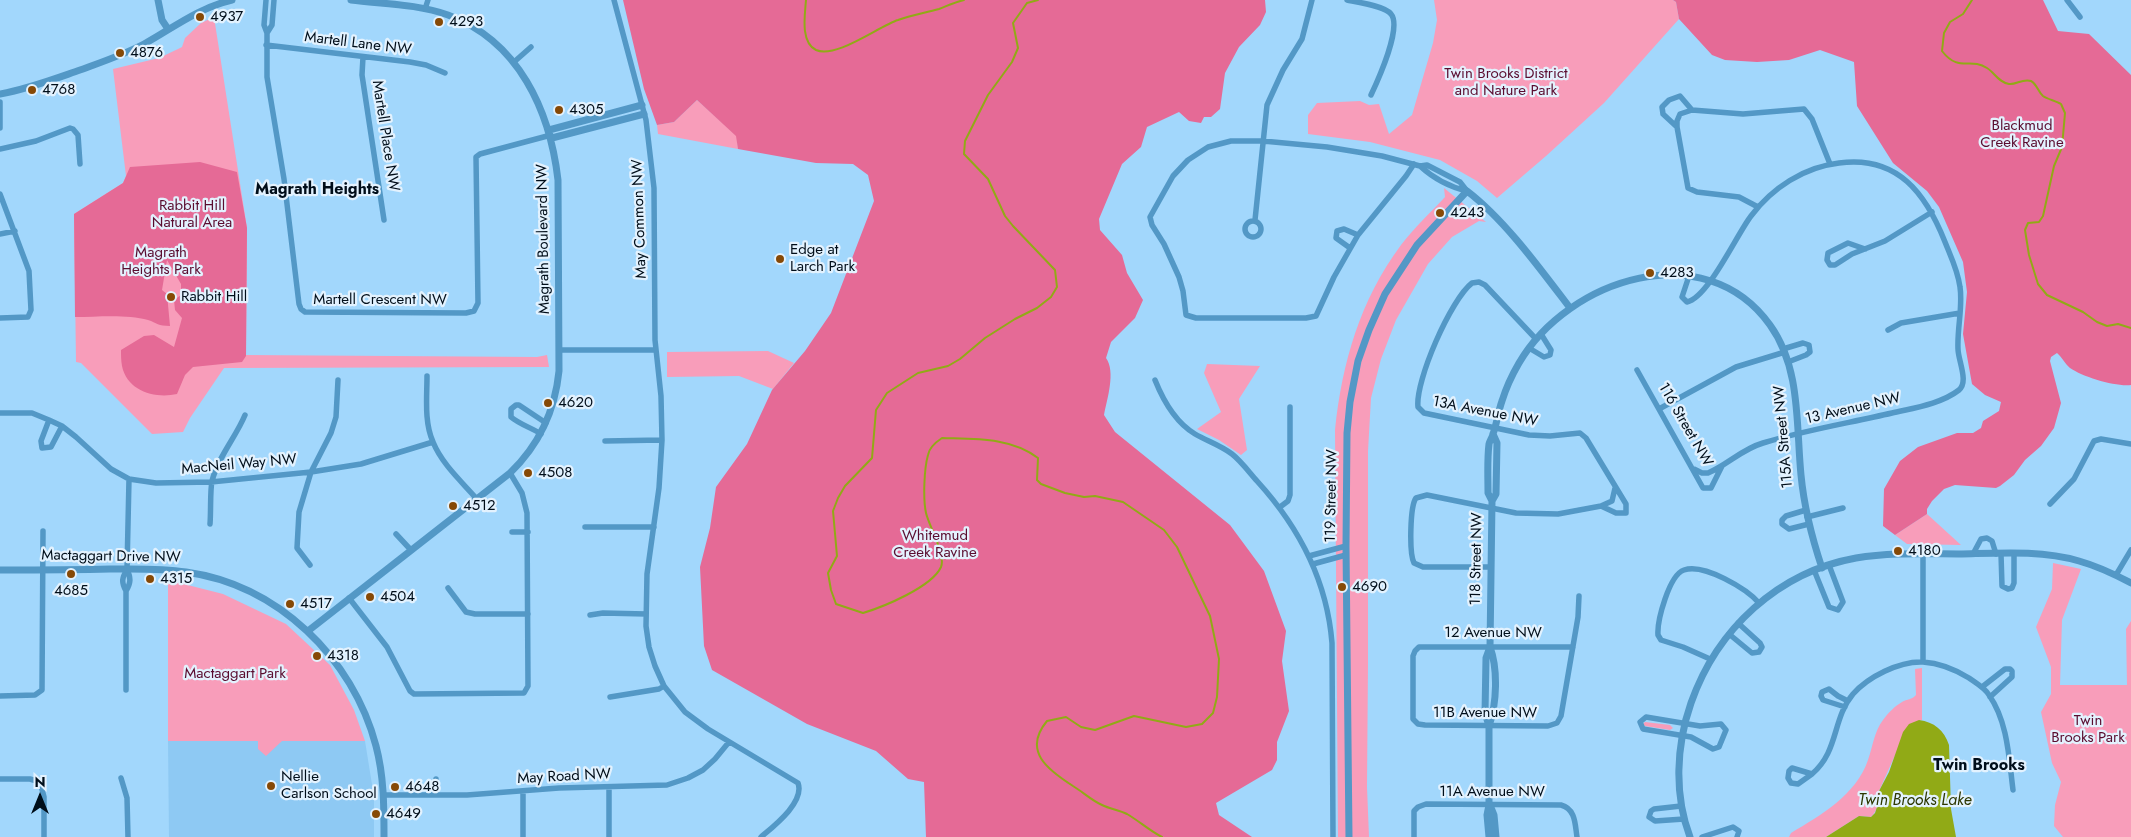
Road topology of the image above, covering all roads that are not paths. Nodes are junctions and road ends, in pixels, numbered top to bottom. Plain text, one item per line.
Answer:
1 (158, 0) edge
2 (232, 0) edge
3 (266, 0) edge
4 (274, 0) edge
5 (351, 0) edge
6 (428, 0) edge
7 (614, 0) edge
8 (1312, 0) edge
9 (1347, 0) edge
10 (2067, 0) edge
11 (425, 9) junction
12 (2080, 16) dead end
13 (168, 29) junction
14 (267, 33) junction
15 (266, 45) junction
16 (531, 47) dead end
17 (363, 56) junction
18 (514, 62) junction
19 (445, 74) dead end
20 (0, 94) edge
21 (1371, 94) dead end
22 (0, 102) edge
23 (642, 105) junction
24 (1692, 110) junction
25 (644, 114) junction
26 (1677, 127) junction
27 (0, 128) edge
28 (551, 134) junction
29 (1263, 141) junction
30 (0, 149) edge
31 (80, 164) dead end
32 (1830, 164) junction
33 (1417, 165) junction
34 (1467, 191) junction
35 (0, 194) edge
36 (1758, 206) junction
37 (1932, 212) junction
38 (384, 220) dead end
39 (1255, 220) dead end
40 (14, 231) junction
41 (0, 234) edge
42 (1358, 235) junction
43 (1350, 248) junction
44 (1865, 249) junction
45 (1689, 276) junction
46 (1711, 281) junction
47 (1570, 308) junction
48 (1960, 313) junction
49 (0, 318) edge
50 (1888, 330) dead end
51 (1538, 336) junction
52 (1529, 348) junction
53 (560, 350) junction
54 (656, 350) junction
55 (1784, 351) junction
56 (1788, 362) junction
57 (1637, 370) dead end
58 (427, 376) dead end
59 (338, 380) dead end
60 (1155, 380) dead end
61 (1290, 407) dead end
62 (1659, 408) junction
63 (0, 413) edge
64 (245, 415) dead end
65 (49, 420) junction
66 (546, 423) junction
67 (62, 426) junction
68 (1494, 431) junction
69 (541, 434) junction
70 (1797, 434) junction
71 (662, 440) junction
72 (604, 441) dead end
73 (433, 442) junction
74 (2131, 444) edge
75 (1725, 463) junction
76 (1694, 469) junction
77 (311, 472) junction
78 (510, 473) junction
79 (129, 479) junction
80 (212, 482) junction
81 (1614, 486) junction
82 (476, 498) junction
83 (2050, 504) dead end
84 (1601, 506) junction
85 (1280, 507) junction
86 (1843, 508) dead end
87 (1492, 509) junction
88 (1807, 517) junction
89 (210, 524) dead end
90 (585, 527) dead end
91 (654, 527) junction
92 (43, 531) dead end
93 (512, 532) dead end
94 (528, 532) junction
95 (396, 534) dead end
96 (1346, 546) junction
97 (410, 550) junction
98 (2131, 550) edge
99 (1923, 554) junction
100 (1973, 554) junction
101 (1998, 554) junction
102 (2014, 554) junction
103 (1309, 556) junction
104 (1346, 556) junction
105 (1313, 564) junction
106 (310, 565) dead end
107 (1826, 566) junction
108 (1491, 568) junction
109 (127, 569) junction
110 (0, 570) edge
111 (42, 570) junction
112 (1814, 570) junction
113 (2116, 575) junction
114 (2131, 583) edge
115 (448, 588) dead end
116 (1579, 596) dead end
117 (349, 598) junction
118 (1760, 603) junction
119 (528, 614) junction
120 (646, 614) junction
121 (590, 615) dead end
122 (1738, 623) junction
123 (308, 631) junction
124 (1729, 634) junction
125 (1490, 647) junction
126 (1573, 647) junction
127 (1710, 659) junction
128 (1923, 662) junction
129 (664, 686) junction
130 (1982, 687) junction
131 (126, 690) dead end
132 (0, 696) edge
133 (610, 697) dead end
134 (1990, 697) junction
135 (1414, 721) joint
136 (1685, 723) junction
137 (1489, 726) junction
138 (1682, 736) junction
139 (728, 742) junction
140 (1812, 774) dead end
141 (121, 778) dead end
142 (0, 779) edge
143 (436, 779) dead end
144 (609, 787) junction
145 (2013, 790) dead end
146 (523, 792) junction
147 (384, 795) junction
148 (436, 795) junction
149 (1489, 805) junction
150 (1681, 806) junction
151 (1684, 819) junction
152 (44, 837) edge
153 (128, 837) edge
154 (384, 837) edge
155 (523, 837) edge
156 (609, 837) edge
157 (761, 837) edge
158 (1333, 837) edge
159 (1349, 837) edge
160 (1414, 837) edge
161 (1489, 837) edge
162 (1496, 837) edge
163 (1577, 837) edge
164 (1690, 837) edge
165 (1702, 837) edge
166 (1737, 837) edge

1 - 13 street
2 - 13 street
3 - 14 street, Martell Crescent NW
4 - 14 street, Martell Crescent NW
5 - 11 street, Magrath Boulevard NW
6 - 11 street
7 - 23 street, May Common NW
8 - 29 street
9 - 21 street
10 - 12 street
11 - 18 street, Magrath Boulevard NW
13 - 20 street
14 - 15 street, Martell Crescent NW
15 - 17 street, Martell Lane NW
15 - 28 street, Martell Crescent NW
16 - 18 street
17 - 19 street, Martell Lane NW
17 - 38 street, Martell Place NW
18 - 28 street, Magrath Boulevard NW
22 - 27 street
23 - 25 street, May Common NW
23 - 28 street
24 - 26 street
24 - 26 street
24 - 32 street
25 - 28 street
25 - 54 street, May Common NW
26 - 36 street
28 - 53 street, Magrath Boulevard NW
29 - 33 street
29 - 39 street
29 - 43 street
30 - 31 street
32 - 36 street
32 - 37 street
33 - 34 street
33 - 42 street
34 - 47 street
34 - 96 street, 119 Street NW
35 - 40 street
36 - 46 street
37 - 44 street
37 - 48 street
40 - 41 street
40 - 49 street
42 - 43 street
42 - 43 street
44 - 44 street
45 - 46 street, 115A Street NW
45 - 46 street
45 - 47 street, 118 Street NW
46 - 55 street, 115A Street NW
47 - 51 street, 118 Street NW
48 - 50 street
48 - 70 street, 13 Avenue NW
51 - 52 street, 118 Street NW
51 - 52 street
51 - 68 street, 13A Avenue NW
52 - 68 street, 118 Street NW
53 - 54 street
53 - 66 street, Magrath Boulevard NW
54 - 71 street, May Common NW
55 - 56 street, 115A Street NW
55 - 56 street
55 - 62 street
56 - 70 street, 115A Street NW
57 - 62 street, 116 Street NW
58 - 73 street
59 - 77 street
60 - 85 street, 119 Street NW
61 - 85 street
62 - 76 street, 116 Street NW
63 - 65 street, MacNeil Way NW
64 - 80 street
65 - 67 street, MacNeil Way NW
65 - 67 street
66 - 69 street, Magrath Boulevard NW
66 - 69 street
67 - 79 street, MacNeil Way NW
68 - 81 street, 13A Avenue NW
68 - 87 street, 118 Street NW
69 - 78 street, Magrath Boulevard NW
70 - 75 street, 13 Avenue NW
70 - 88 street, 115A Street NW
71 - 72 street
71 - 91 street, May Common NW
73 - 77 street, MacNeil Way NW
73 - 82 street
74 - 83 street
75 - 76 street, 13 Avenue NW
75 - 76 street, 116 Street NW
77 - 80 street, MacNeil Way NW
77 - 106 street
78 - 82 street, Magrath Boulevard NW
78 - 94 street
79 - 80 street, MacNeil Way NW
79 - 109 street
80 - 89 street
81 - 84 street
81 - 84 street
82 - 97 street, Magrath Boulevard NW
84 - 87 street
85 - 103 street, 119 Street NW
86 - 88 street
87 - 108 street, 118 Street NW
87 - 108 street
88 - 107 street, 115A Street NW
90 - 91 street
91 - 120 street, May Common NW
92 - 111 street
93 - 94 street
94 - 119 street
95 - 97 street
96 - 103 street
96 - 104 street, 119 Street NW
97 - 117 street, Magrath Boulevard NW
98 - 113 street
99 - 100 street
99 - 107 street
99 - 128 street
100 - 101 street
100 - 101 street
101 - 102 street
101 - 102 street
102 - 113 street
103 - 105 street, 119 Street NW
104 - 105 street
104 - 159 street, 119 Street NW
105 - 158 street, 119 Street NW
107 - 112 street
107 - 112 street
108 - 125 street, 118 Street NW
109 - 111 street, Mactaggart Drive NW
109 - 123 street, Mactaggart Drive NW
109 - 131 street
110 - 111 street, Mactaggart Drive NW
111 - 132 street
112 - 118 street
113 - 114 street
115 - 119 street
116 - 126 street
117 - 119 street
117 - 123 street, Magrath Boulevard NW
118 - 122 street
118 - 127 street
120 - 121 street
120 - 129 street, May Common NW
122 - 124 street
122 - 124 street
123 - 147 street, Mactaggart Drive NW
124 - 127 street
125 - 126 street, 12 Avenue NW
125 - 135 street, 12 Avenue NW
125 - 137 street, 118 Street NW
126 - 137 street, 11B Avenue NW
127 - 136 street
128 - 130 street
128 - 140 street
129 - 133 street
129 - 139 street, May Common NW
130 - 134 street
130 - 134 street
134 - 145 street
135 - 137 street, 11B Avenue NW
136 - 138 street
136 - 138 street
136 - 138 street
137 - 149 street, 118 Street NW
138 - 150 street
139 - 144 street, May Road NW
139 - 157 street, May Common NW
141 - 153 street
142 - 152 street
143 - 148 street
144 - 146 street, May Road NW
144 - 156 street
146 - 148 street, May Road NW
146 - 155 street
147 - 148 street, May Road NW
147 - 154 street, Mactaggart Drive NW
149 - 160 street, 11A Avenue NW
149 - 161 street, 118 Street NW
149 - 162 street, 118 Street NW
149 - 163 street, 11A Avenue NW
150 - 151 street
150 - 151 street
151 - 164 street
165 - 166 street

